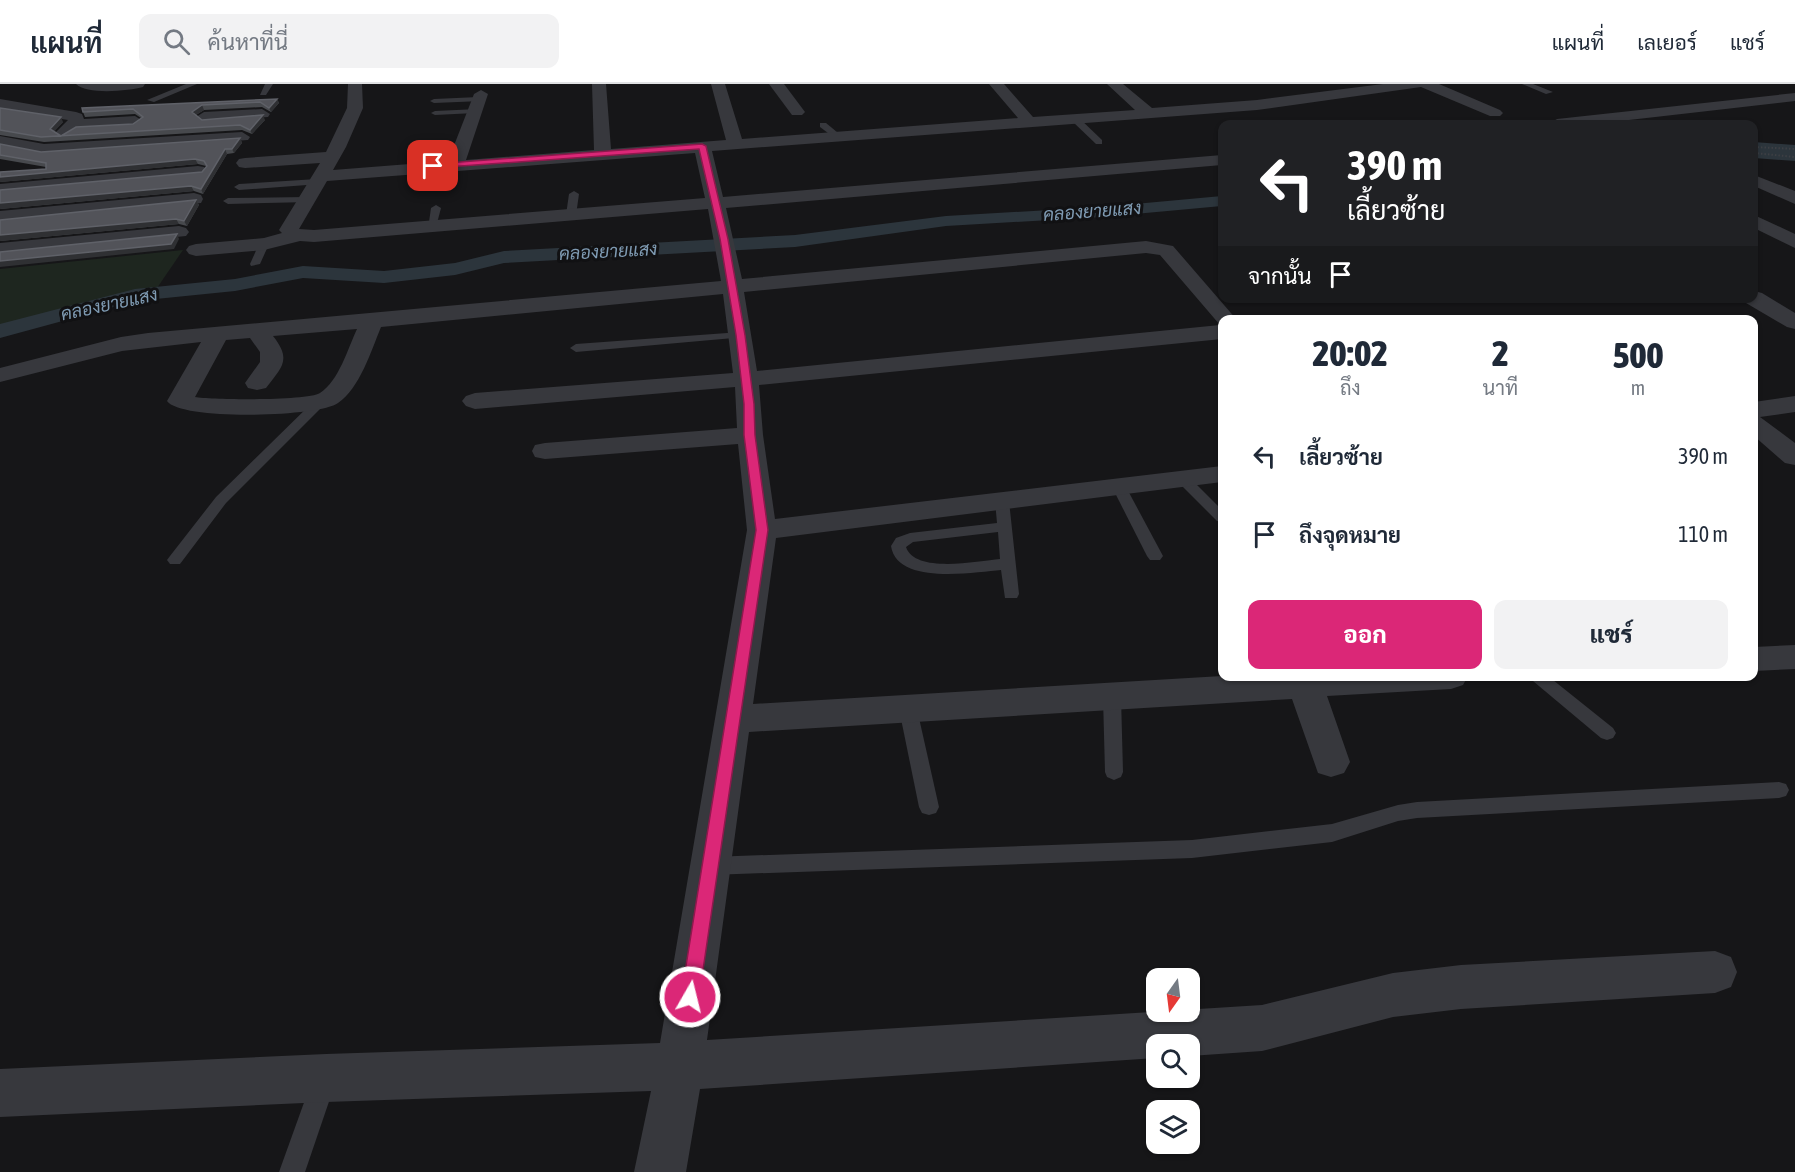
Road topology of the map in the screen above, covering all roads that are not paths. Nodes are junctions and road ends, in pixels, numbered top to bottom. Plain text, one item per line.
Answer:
1 (83, 84) edge
2 (138, 84) edge
3 (193, 84) edge
4 (269, 84) edge
5 (355, 84) edge
6 (599, 84) edge
7 (723, 84) edge
8 (776, 84) edge
9 (996, 84) edge
10 (1114, 84) edge
11 (1416, 84) edge
12 (1426, 84) edge
13 (1526, 84) edge
14 (1232, 89) dead end
15 (1549, 92) dead end
16 (263, 93) dead end
17 (1795, 97) edge
18 (151, 100) dead end
19 (92, 101) dead end
20 (434, 101) dead end
21 (478, 101) junction
22 (0, 104) edge
23 (1257, 105) junction
24 (24, 108) junction
25 (797, 112) dead end
26 (1496, 112) dead end
27 (262, 114) edge
28 (435, 114) dead end
29 (1149, 114) junction
30 (0, 116) edge
31 (192, 118) edge
32 (1275, 118) dead end
33 (1074, 119) junction
34 (72, 120) junction
35 (145, 120) edge
36 (1625, 120) edge
37 (1030, 123) junction
38 (823, 125) dead end
39 (839, 136) junction
40 (242, 137) edge
41 (210, 139) junction
42 (0, 141) edge
43 (1099, 142) dead end
44 (132, 144) junction
45 (735, 144) junction
46 (702, 146) junction
47 (44, 149) junction
48 (603, 153) junction
49 (332, 157) junction
50 (115, 158) edge
51 (1218, 160) edge
52 (245, 163) dead end
53 (456, 164) junction
54 (319, 179) junction
55 (102, 180) junction
56 (1758, 182) edge
57 (0, 184) edge
58 (239, 187) dead end
59 (0, 189) edge
60 (574, 195) dead end
61 (1795, 198) edge
62 (194, 199) edge
63 (307, 200) junction
64 (228, 201) dead end
65 (716, 203) junction
66 (436, 208) dead end
67 (77, 210) junction
68 (571, 215) junction
69 (0, 217) edge
70 (1758, 223) edge
71 (431, 227) junction
72 (179, 232) edge
73 (299, 236) junction
74 (1795, 242) edge
75 (264, 244) junction
76 (0, 249) edge
77 (196, 250) dead end
78 (255, 264) dead end
79 (730, 286) junction
80 (1758, 300) edge
81 (1222, 315) edge
82 (372, 321) junction
83 (1795, 322) edge
84 (256, 332) junction
85 (1218, 332) edge
86 (217, 335) junction
87 (741, 335) junction
88 (576, 348) dead end
89 (0, 375) edge
90 (746, 379) junction
91 (257, 383) dead end
92 (475, 401) dead end
93 (319, 403) junction
94 (1795, 404) edge
95 (1758, 409) edge
96 (1758, 426) edge
97 (750, 435) junction
98 (545, 451) dead end
99 (1795, 457) edge
100 (1218, 475) edge
101 (1183, 479) junction
102 (1119, 487) junction
103 (1003, 514) junction
104 (1218, 514) edge
105 (762, 530) junction
106 (1155, 556) dead end
107 (175, 560) dead end
108 (1008, 564) junction
109 (1011, 594) dead end
110 (1795, 657) edge
111 (1758, 659) edge
112 (1370, 681) edge
113 (1541, 681) edge
114 (1305, 685) junction
115 (1112, 697) junction
116 (908, 709) junction
117 (733, 719) junction
118 (1607, 733) dead end
119 (1331, 762) dead end
120 (1114, 772) dead end
121 (1779, 790) dead end
122 (929, 807) dead end
123 (707, 882) junction
124 (1715, 972) dead end
125 (680, 1066) junction
126 (326, 1077) junction
127 (0, 1093) edge
128 (292, 1172) edge
129 (660, 1172) edge

1 - 2 street
3 - 18 lane
4 - 16 lane
5 - 49 street
6 - 48 street
7 - 45 street
8 - 25 street
9 - 37 street
10 - 29 street
11 - 23 street
12 - 26 street
13 - 15 lane
14 - 23 street
17 - 36 street
19 - 34 street
20 - 21 lane
21 - 28 lane
21 - 53 street
22 - 24 street
23 - 29 street
23 - 32 street
24 - 30 street
24 - 34 street
27 - 31 street
29 - 33 street
33 - 37 street
33 - 43 lane
34 - 35 street
34 - 47 street
37 - 39 street
38 - 39 lane
39 - 45 street
40 - 41 street
41 - 44 street
41 - 55 street
42 - 47 street
44 - 47 street
44 - 50 street
45 - 46 street
46 - 48 street
46 - 65 street
47 - 57 street
48 - 53 street
49 - 52 street
49 - 54 street
51 - 65 street
53 - 54 street
54 - 58 lane
54 - 63 street
55 - 59 street
55 - 67 street
56 - 61 street
60 - 68 lane
62 - 67 street
63 - 64 lane
63 - 73 street
65 - 68 street
65 - 79 street
66 - 71 lane
67 - 69 street
68 - 71 street
70 - 74 street
71 - 73 street
72 - 76 street
73 - 75 street
75 - 77 street
75 - 78 lane
79 - 81 street
79 - 82 street
79 - 87 street
80 - 83 street
82 - 84 street
82 - 93 street
84 - 86 street
84 - 91 street
85 - 90 street
86 - 89 street
86 - 93 street
87 - 88 lane
87 - 90 street
90 - 92 street
90 - 97 street
93 - 107 lane
94 - 95 street
96 - 99 street
97 - 98 street
97 - 105 street
100 - 101 street
101 - 102 street
101 - 104 lane
102 - 103 street
102 - 106 lane
103 - 105 street
103 - 108 lane
103 - 108 lane
105 - 117 street
108 - 109 lane
110 - 111 street
112 - 114 street
113 - 118 lane
114 - 115 street
114 - 119 street
115 - 116 street
115 - 120 lane
116 - 117 street
116 - 122 lane
117 - 123 street
121 - 123 lane
123 - 125 street
124 - 125 street
125 - 126 street
125 - 129 street
126 - 127 street
126 - 128 lane

